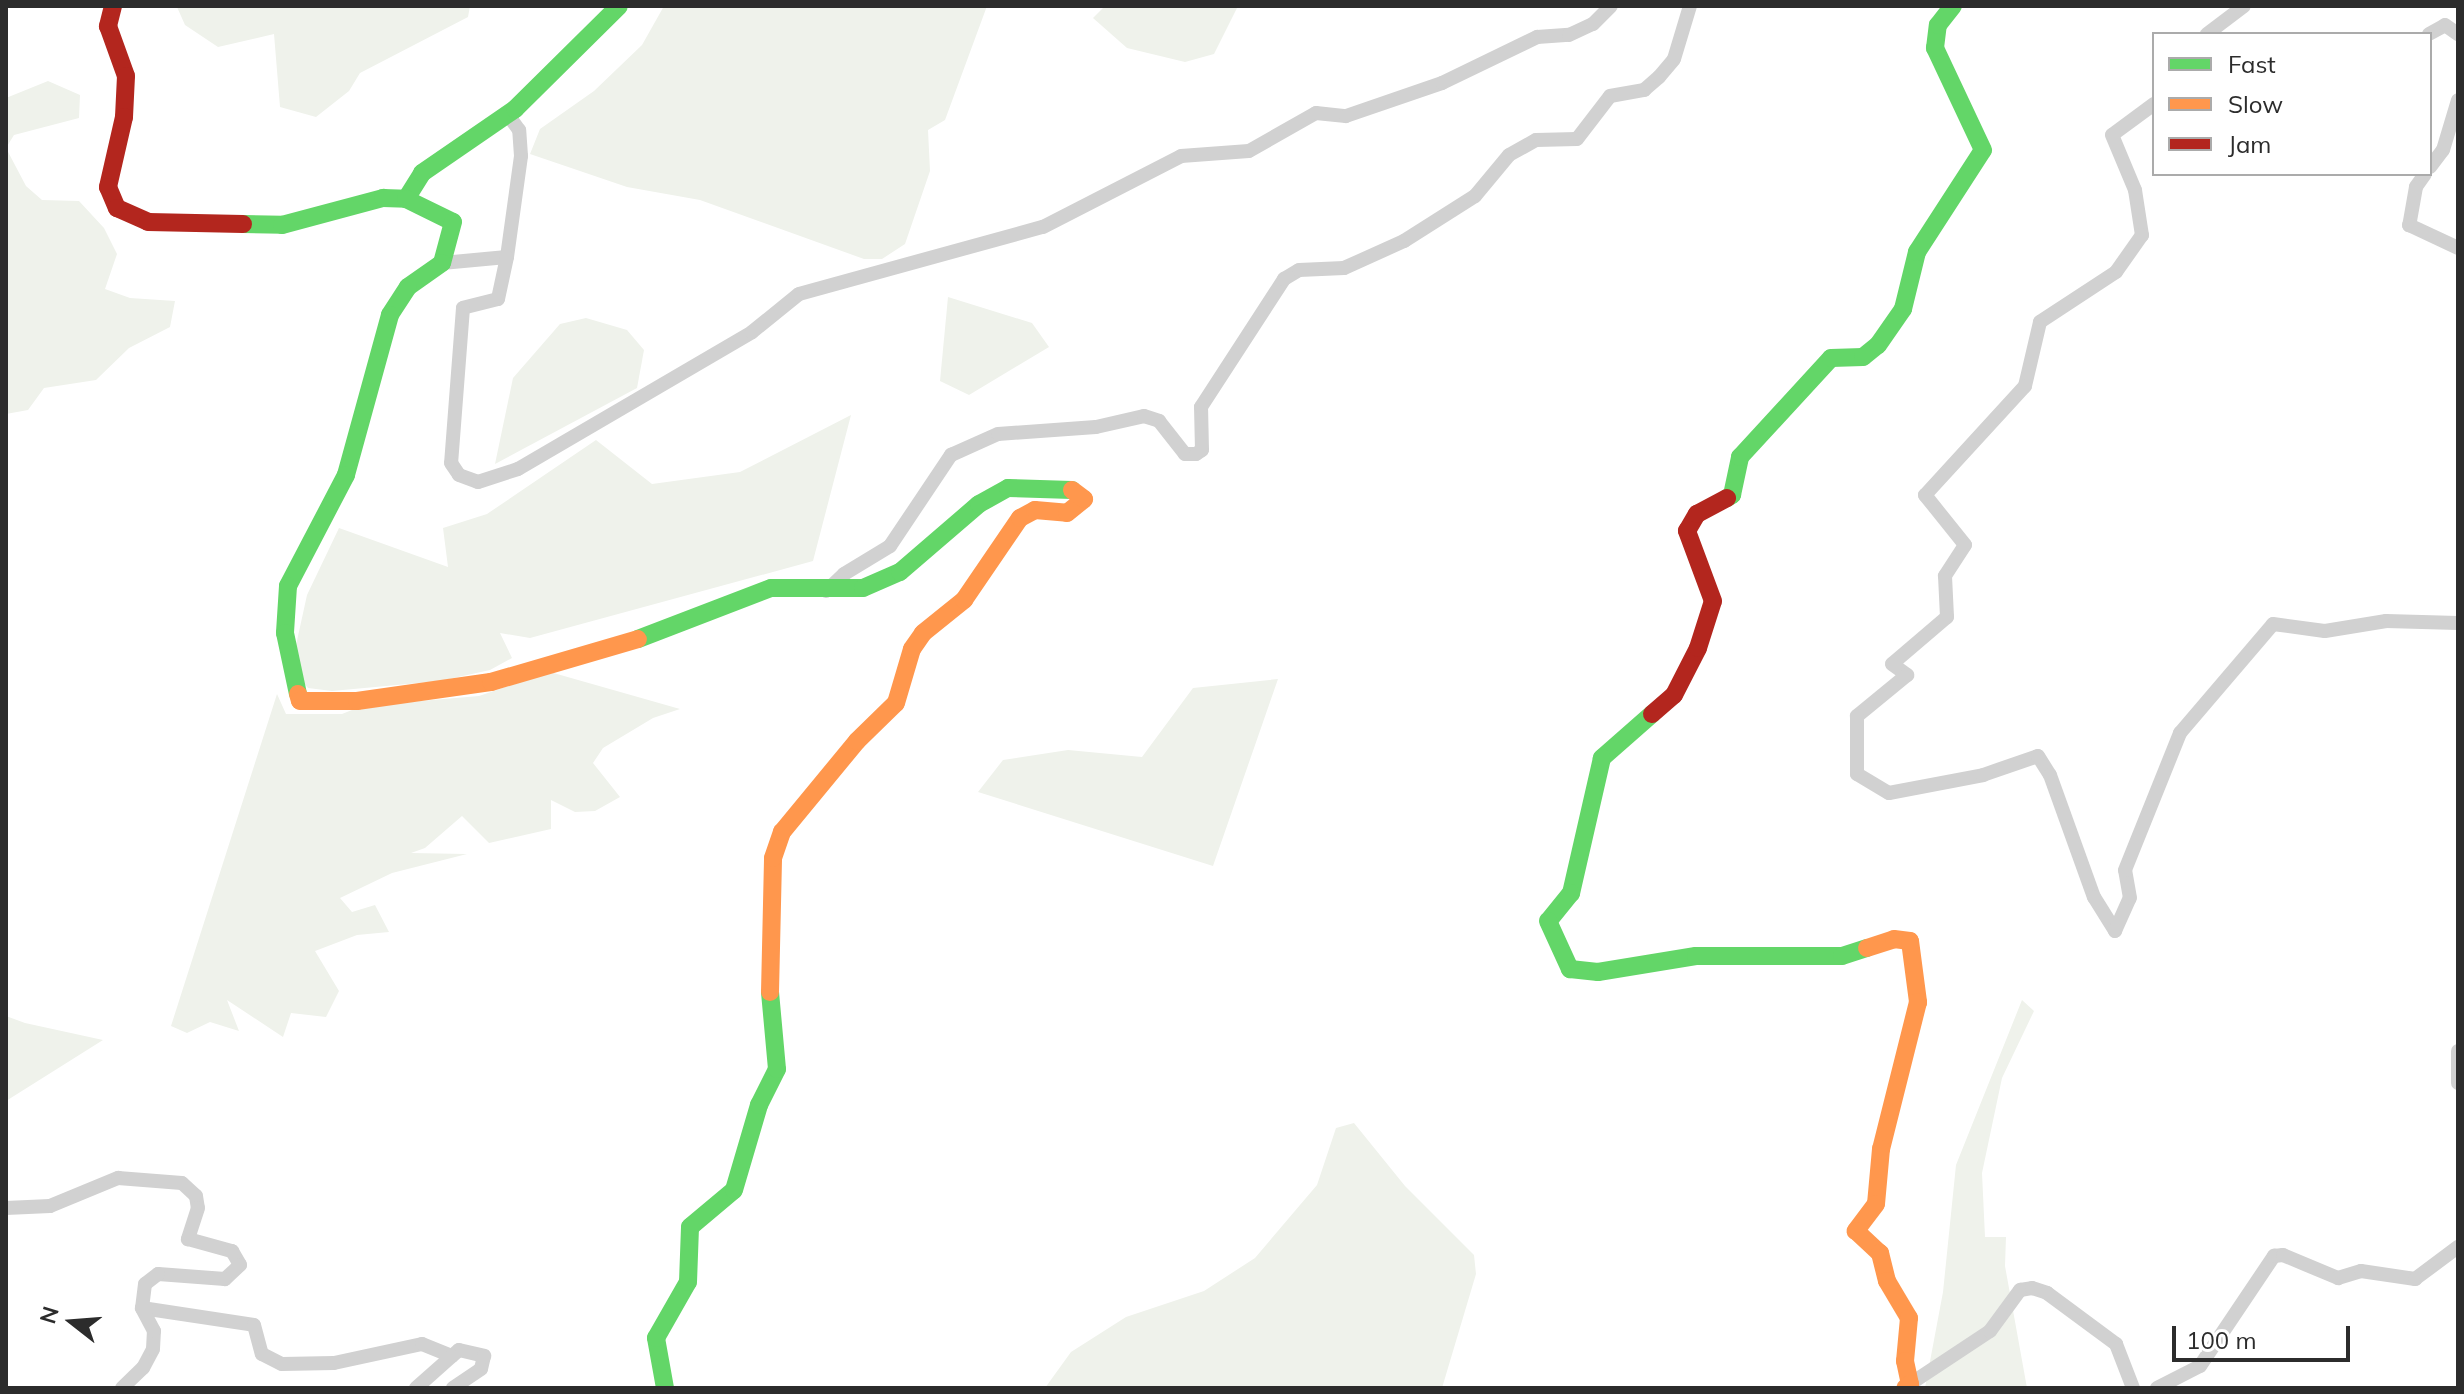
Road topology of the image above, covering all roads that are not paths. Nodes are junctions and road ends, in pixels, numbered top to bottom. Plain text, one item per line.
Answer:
1 (113, 6) edge
2 (619, 6) edge
3 (1611, 6) edge
4 (1690, 6) edge
5 (1953, 6) edge
6 (2244, 6) edge
7 (2210, 32) edge
8 (2432, 32) edge
9 (2458, 34) edge
10 (2458, 100) edge
11 (2152, 105) edge
12 (508, 115) junction
13 (2432, 164) edge
14 (2424, 176) edge
15 (406, 199) junction
16 (2458, 248) edge
17 (507, 257) junction
18 (442, 263) junction
19 (826, 591) junction
20 (2458, 623) edge
21 (2458, 1051) edge
22 (2458, 1083) edge
23 (6, 1208) edge
24 (2458, 1247) edge
25 (142, 1308) junction
26 (452, 1356) junction
27 (1907, 1386) edge
28 (122, 1388) edge
29 (416, 1388) edge
30 (453, 1388) edge
31 (665, 1388) edge
32 (2133, 1388) edge
33 (2157, 1388) edge

1 - 15 main road
2 - 12 main road
3 - 17 street
4 - 19 street
5 - 27 main road
6 - 7 street
8 - 9 street
10 - 13 street
11 - 20 street
12 - 15 main road
12 - 17 street
14 - 16 street
15 - 18 main road
17 - 18 street
18 - 19 main road
19 - 31 main road
21 - 22 street
23 - 25 street
24 - 33 street
25 - 26 street
25 - 28 street
26 - 29 street
26 - 30 street
27 - 32 street

